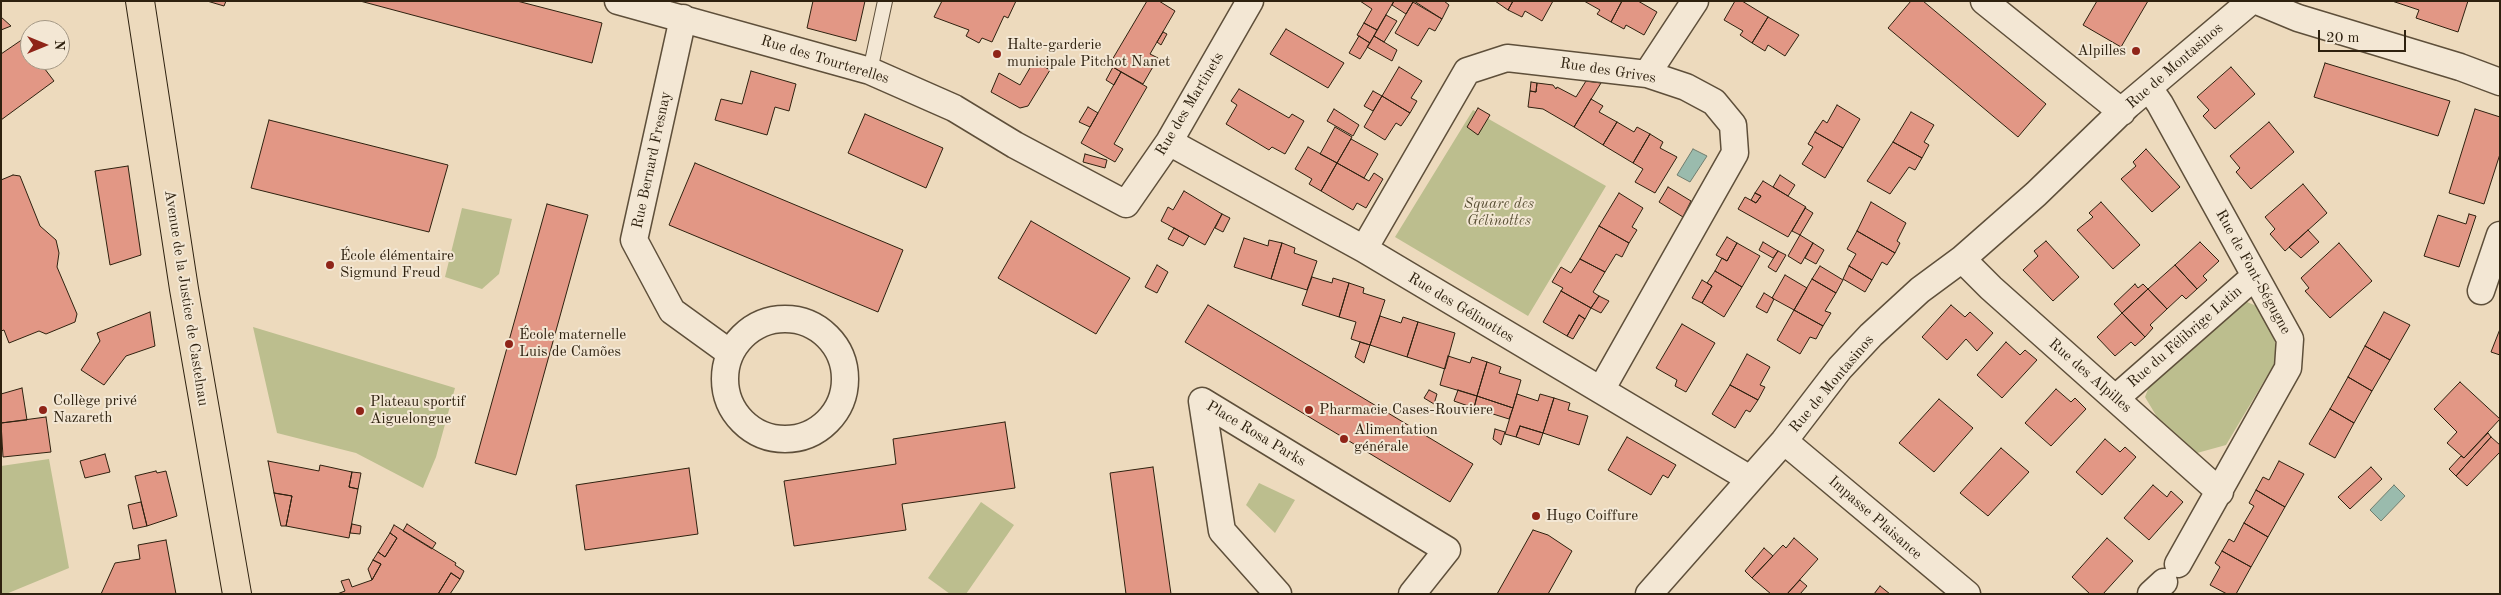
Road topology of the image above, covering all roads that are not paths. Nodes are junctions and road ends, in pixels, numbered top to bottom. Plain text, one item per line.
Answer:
1 (140, 1) edge
2 (618, 1) edge
3 (886, 1) edge
4 (1250, 1) edge
5 (1695, 1) edge
6 (1984, 1) edge
7 (2251, 1) edge
8 (2257, 1) edge
9 (683, 18) junction
10 (870, 71) junction
11 (1647, 74) junction
12 (2500, 82) edge
13 (2149, 88) junction
14 (2122, 112) junction
15 (1169, 142) junction
16 (1126, 204) joint
17 (2500, 235) edge
18 (1364, 250) junction
19 (1962, 259) junction
20 (2255, 276) junction
21 (2481, 292) dead end
22 (730, 353) junction
23 (1601, 390) junction
24 (2116, 398) junction
25 (1784, 441) junction
26 (1750, 479) junction
27 (2220, 492) junction
28 (2164, 580) edge
29 (237, 594) edge
30 (1278, 594) edge
31 (1412, 594) edge
32 (1649, 594) edge
33 (1967, 594) edge

1 - 29 main road, Avenue de la Justice de Castelnau
2 - 9 street, Rue des Tourterelles
3 - 10 lane
4 - 15 street, Rue des Martinets
5 - 11 street
6 - 14 street, Rue de Montasinos
7 - 13 street, Rue de Montasinos
8 - 12 street
9 - 10 street, Rue des Tourterelles
9 - 22 street, Rue Bernard Fresnay
10 - 16 street, Rue des Tourterelles
11 - 18 street, Rue des Grives
11 - 23 street, Rue des Grives
13 - 14 street, Rue de Montasinos
13 - 20 street, Rue de Font-Ségugne
14 - 19 street, Rue de Montasinos
15 - 16 street, Rue des Martinets
15 - 18 street, Rue des Gélinottes
17 - 21 street
18 - 23 street, Rue des Gélinottes
19 - 24 street, Rue des Alpilles
19 - 25 street, Rue de Montasinos
20 - 24 street, Rue du Félibrige Latin
20 - 27 street, Rue de Font-Ségugne
22 - 22 street
23 - 26 street, Rue des Gélinottes
24 - 27 street, Rue des Alpilles
25 - 26 street, Rue de Montasinos
25 - 33 street, Impasse Plaisance
26 - 32 street, Rue de Montasinos
27 - 28 street, Rue de Font-Ségugne
30 - 31 street, Place Rosa Parks

